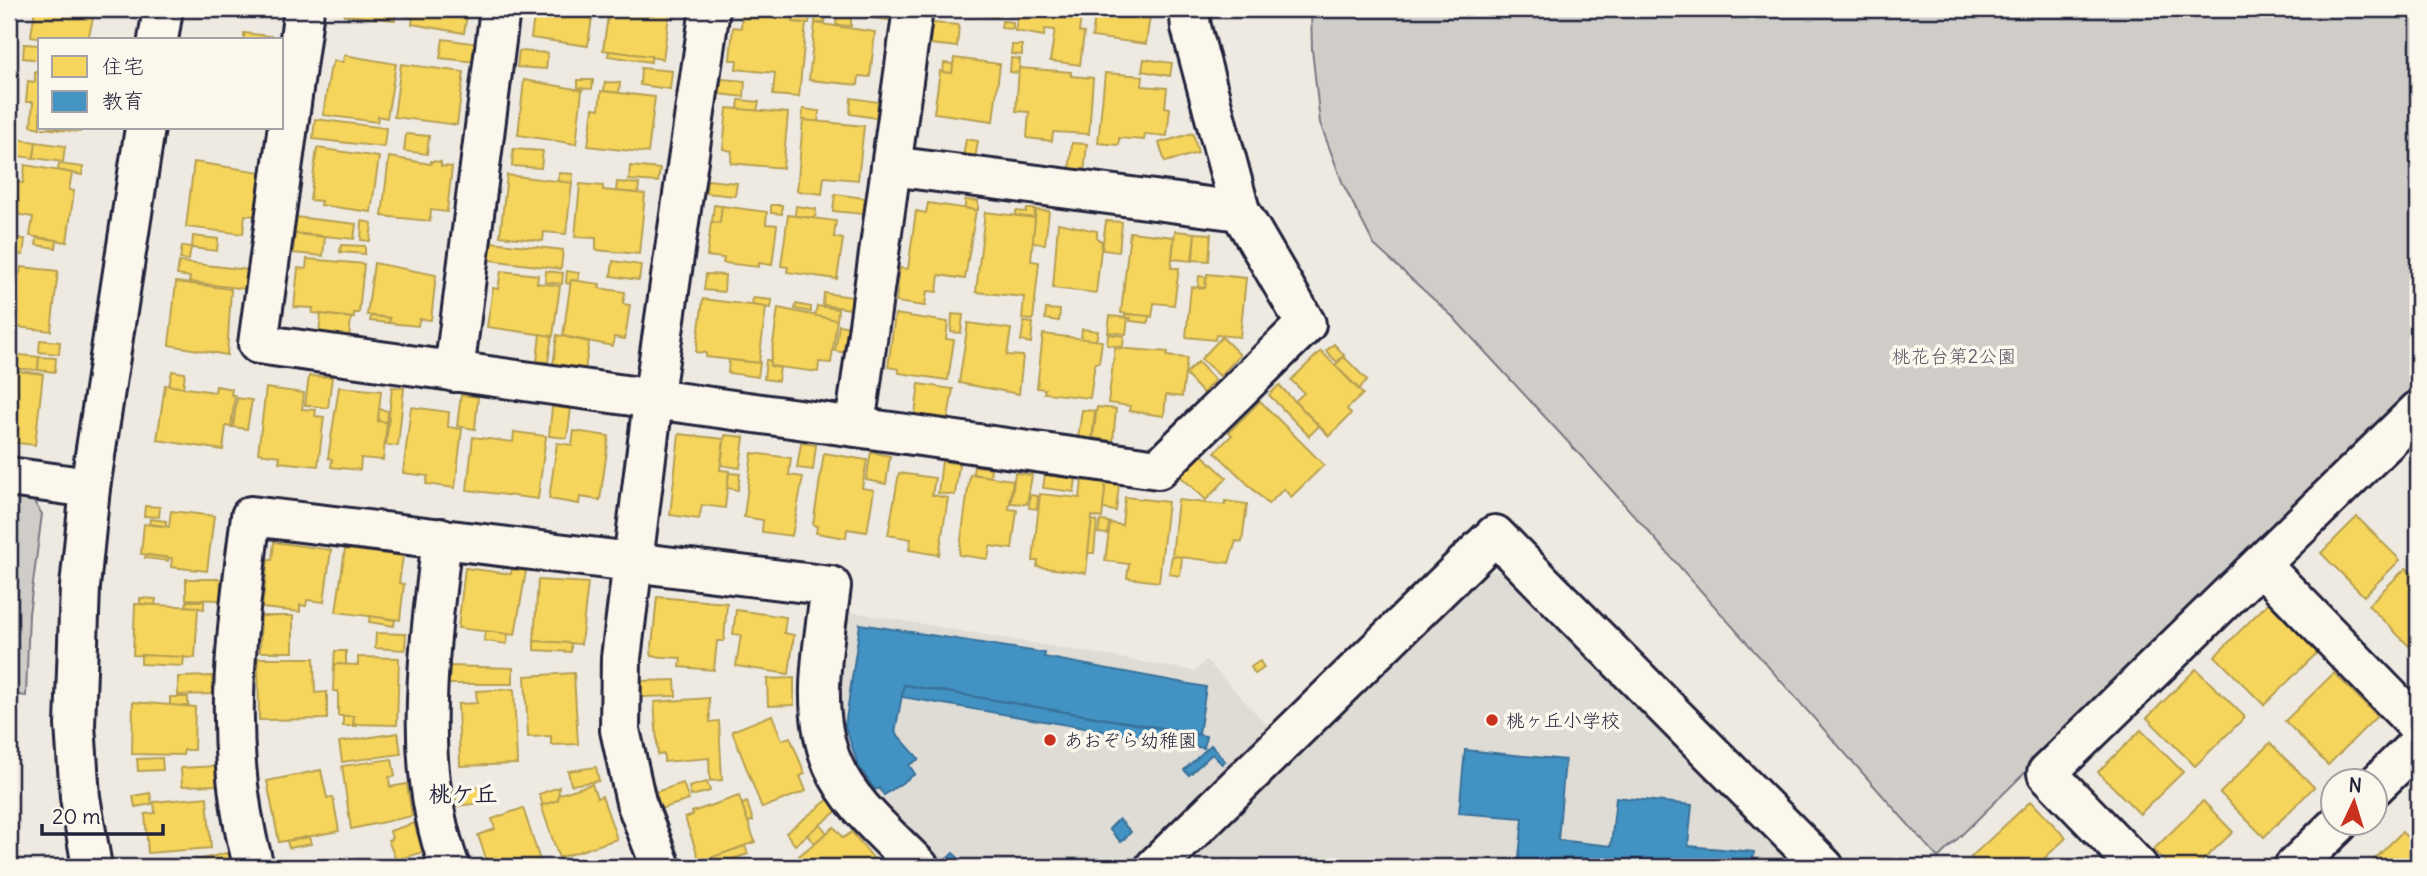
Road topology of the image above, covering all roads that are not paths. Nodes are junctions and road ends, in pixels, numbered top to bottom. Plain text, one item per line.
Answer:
1 (163, 9) edge
2 (304, 9) edge
3 (500, 9) edge
4 (710, 9) edge
5 (913, 9) edge
6 (1189, 9) edge
7 (158, 38) edge
8 (145, 130) edge
9 (891, 166) junction
10 (1240, 211) junction
11 (454, 372) junction
12 (653, 401) junction
13 (2409, 420) edge
14 (855, 426) junction
15 (9, 477) edge
16 (90, 488) junction
17 (442, 538) junction
18 (635, 563) junction
19 (2262, 566) junction
20 (2418, 726) edge
21 (2418, 744) edge
22 (2388, 775) edge
23 (2324, 838) edge
24 (92, 867) edge
25 (254, 867) edge
26 (450, 867) edge
27 (661, 867) edge
28 (919, 867) edge
29 (1155, 867) edge
30 (1824, 867) edge
31 (2138, 867) edge
32 (2294, 867) edge

1 - 7 street
2 - 11 street
3 - 11 street
4 - 12 street
5 - 9 street
6 - 10 street
8 - 16 street
9 - 10 street
9 - 14 street
10 - 14 street
11 - 12 street
12 - 14 street
12 - 18 street
13 - 19 street
15 - 16 street
16 - 24 street
17 - 18 street
17 - 25 street
17 - 26 street
18 - 27 street
18 - 28 street
19 - 20 street
19 - 31 street
21 - 22 street
23 - 32 street
29 - 30 street

